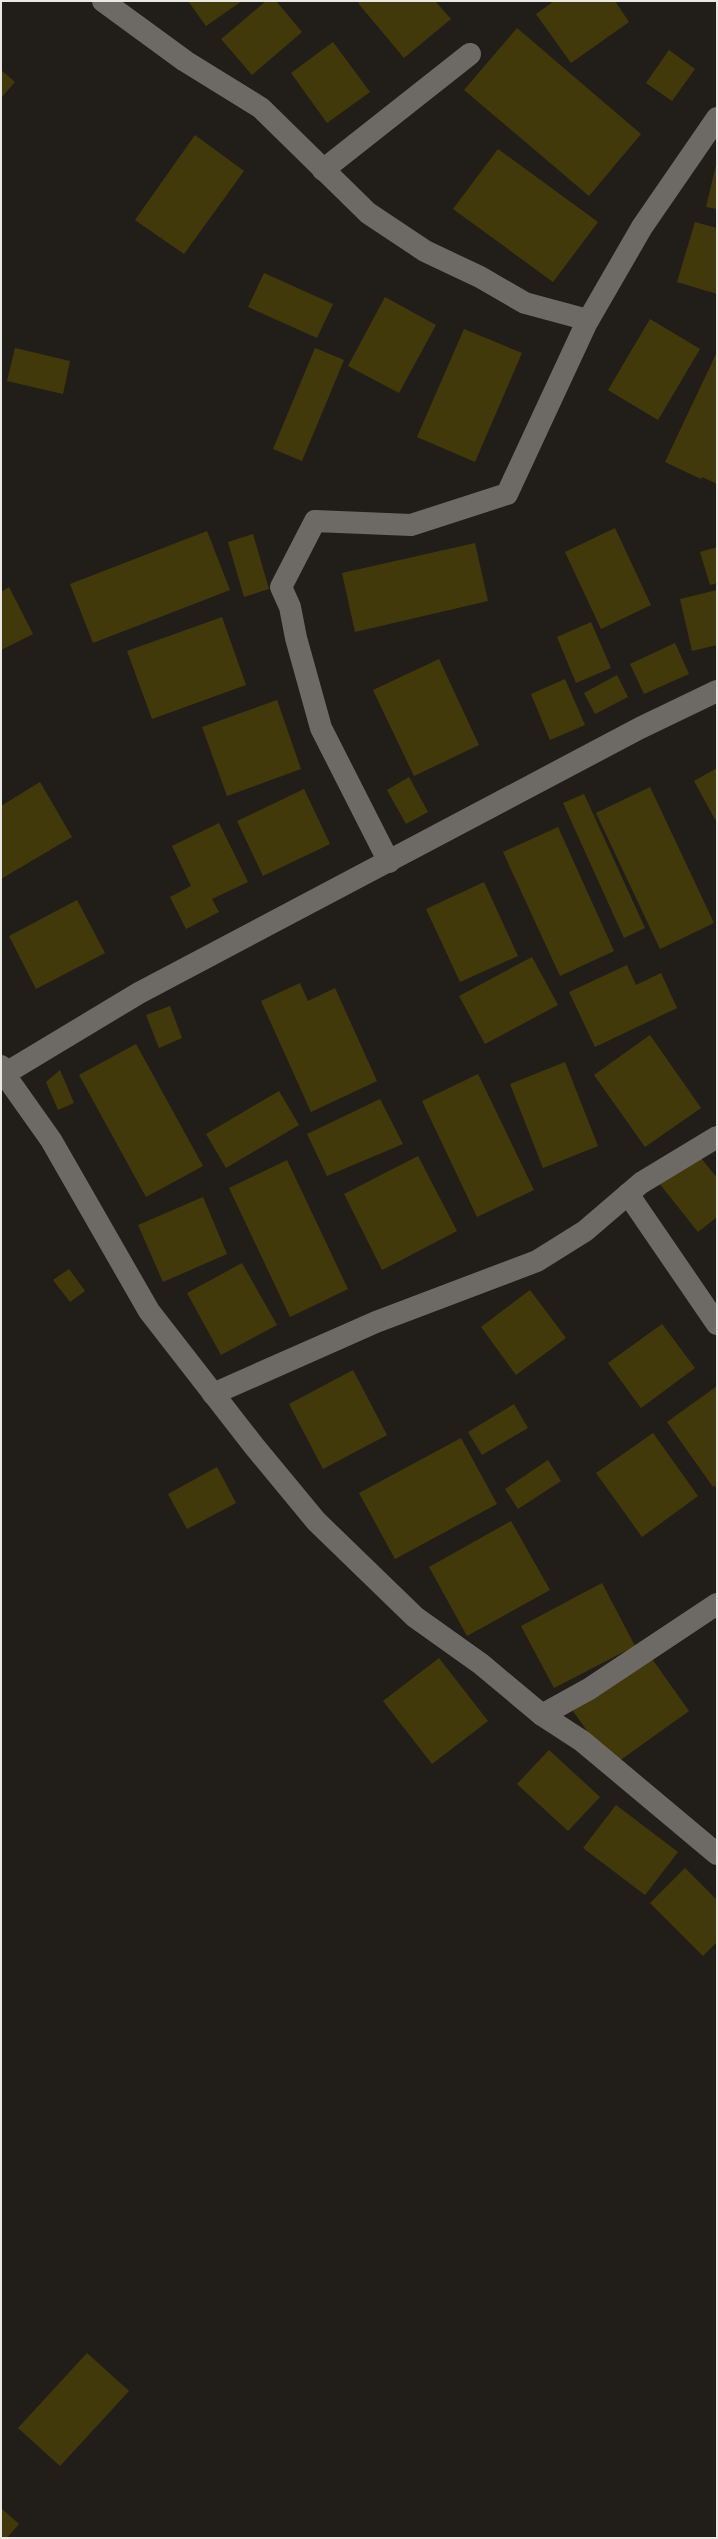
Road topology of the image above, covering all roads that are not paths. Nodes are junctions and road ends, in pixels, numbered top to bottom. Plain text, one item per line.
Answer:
1 (103, 1) edge
2 (470, 54) dead end
3 (717, 118) edge
4 (323, 170) junction
5 (588, 320) junction
6 (717, 691) edge
7 (389, 862) junction
8 (2, 1072) edge
9 (717, 1137) edge
10 (628, 1194) junction
11 (717, 1324) edge
12 (214, 1394) junction
13 (717, 1604) edge
14 (542, 1715) junction
15 (717, 1854) edge

1 - 4 street
2 - 4 street
3 - 5 street
4 - 5 street
5 - 7 street
6 - 7 street
7 - 8 street
8 - 12 street
9 - 10 street
10 - 11 street
10 - 12 street
12 - 14 street
13 - 14 street
14 - 15 street

